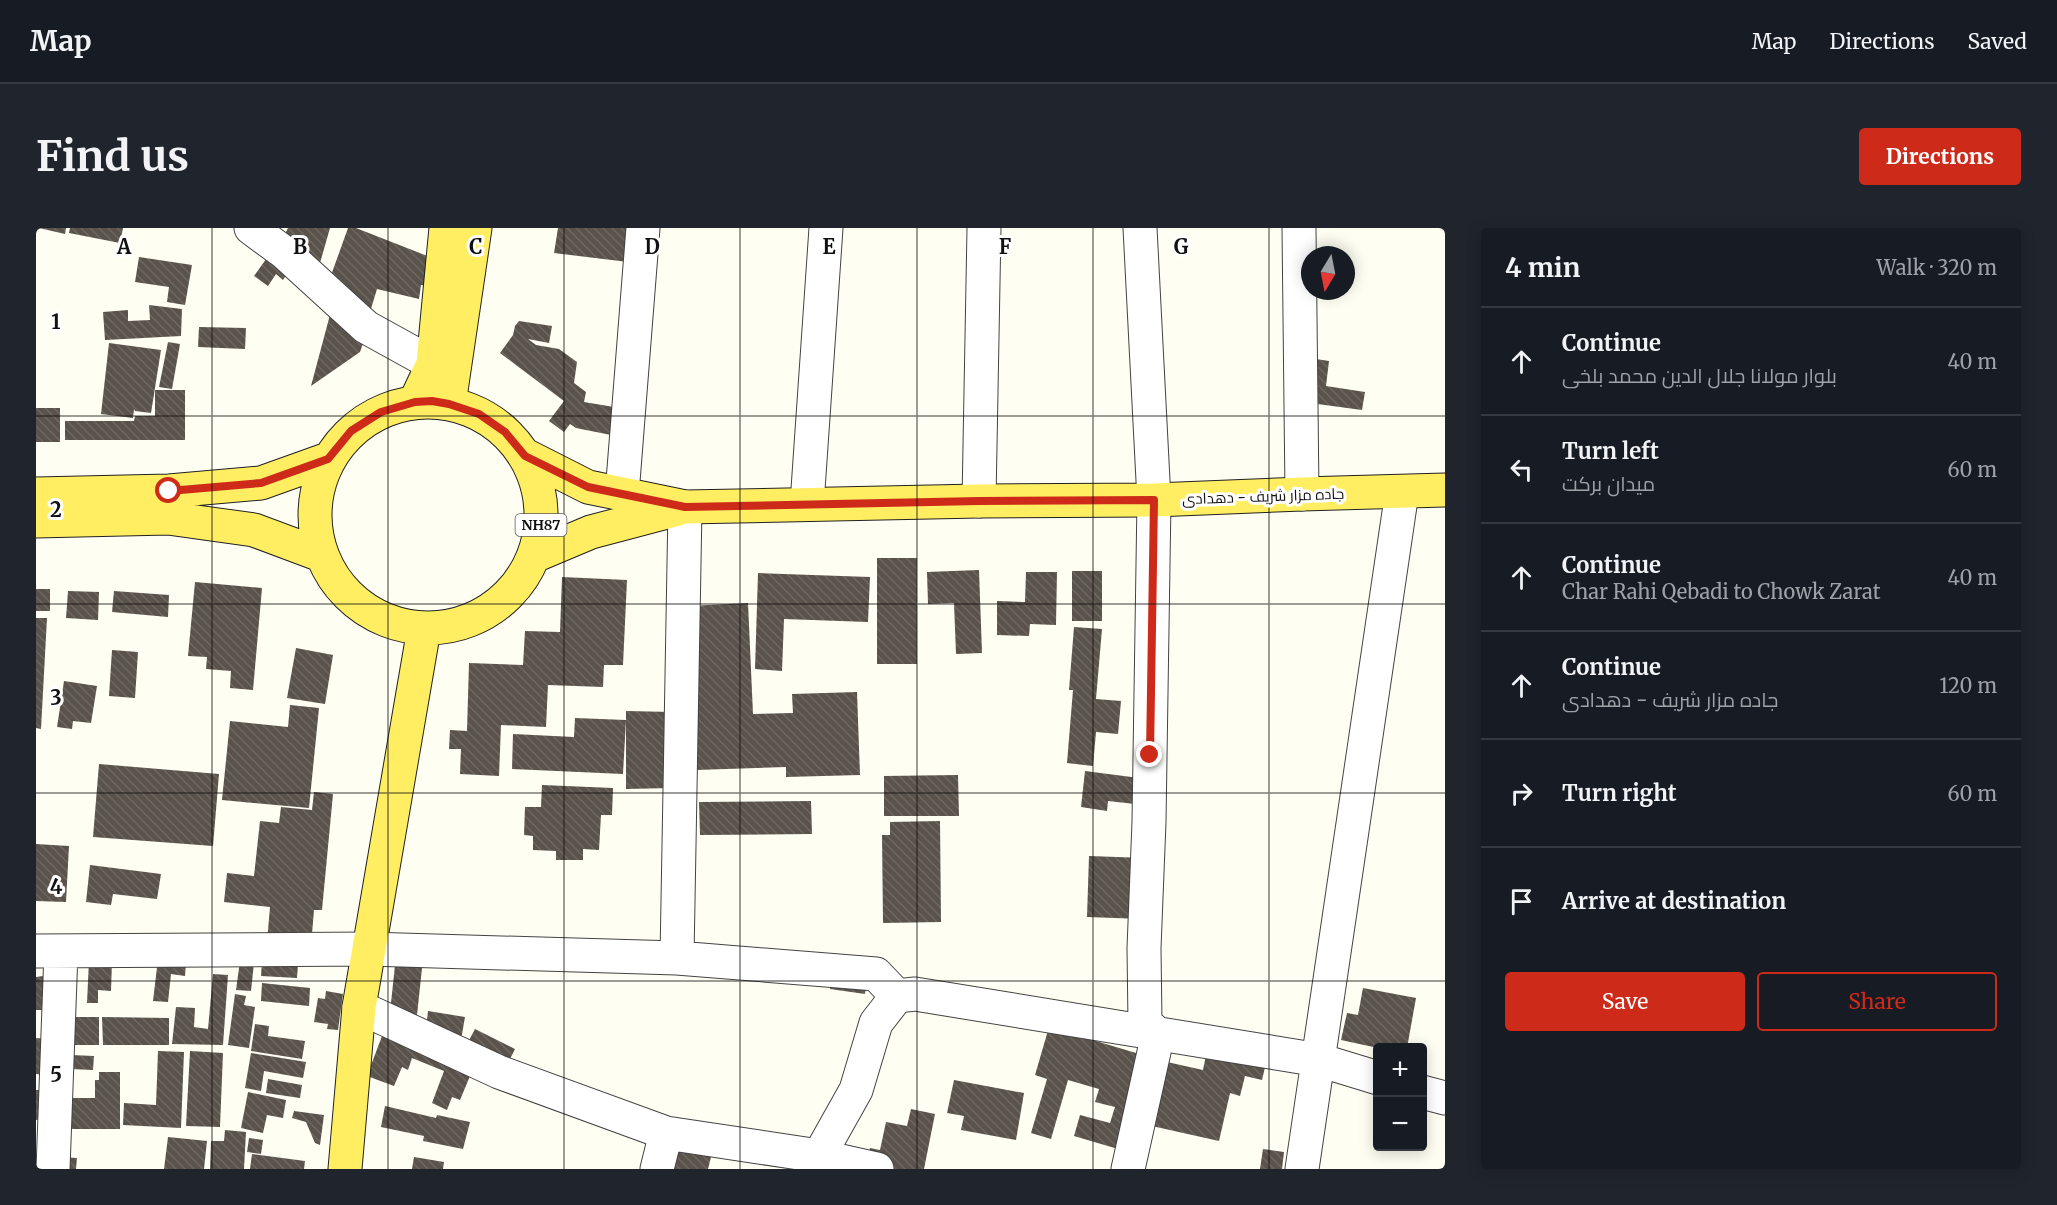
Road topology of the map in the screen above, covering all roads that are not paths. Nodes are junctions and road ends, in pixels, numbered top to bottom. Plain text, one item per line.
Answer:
1 (251, 228) edge
2 (446, 228) edge
3 (475, 228) edge
4 (643, 228) edge
5 (826, 228) edge
6 (984, 228) edge
7 (1140, 228) edge
8 (1299, 228) edge
9 (433, 364) junction
10 (415, 402) junction
11 (449, 404) junction
12 (525, 456) junction
13 (328, 459) junction
14 (1445, 490) edge
15 (1402, 492) junction
16 (36, 494) edge
17 (622, 494) junction
18 (1302, 494) junction
19 (1154, 500) junction
20 (979, 501) junction
21 (807, 504) junction
22 (685, 507) junction
23 (36, 521) edge
24 (321, 555) junction
25 (534, 556) junction
26 (424, 629) junction
27 (368, 950) junction
28 (49, 952) edge
29 (676, 958) junction
30 (897, 996) junction
31 (359, 1007) junction
32 (1158, 1034) junction
33 (1319, 1060) junction
34 (1373, 1077) edge
35 (1427, 1093) edge
36 (1445, 1098) edge
37 (666, 1133) junction
38 (819, 1156) junction
39 (53, 1169) edge
40 (345, 1169) edge
41 (657, 1169) edge
42 (877, 1169) edge
43 (1128, 1169) edge
44 (1302, 1169) edge

1 - 9 street
2 - 9 main road
3 - 11 main road
4 - 17 street
5 - 21 street
6 - 20 street
7 - 19 street
8 - 18 street
9 - 10 main road
10 - 11 main road, NH87
10 - 13 main road, NH87
11 - 12 main road, NH87
12 - 17 main road, NH87
12 - 25 main road, NH87
13 - 16 main road
13 - 24 main road, NH87
14 - 15 main road, جاده مزار شریف - دهدادی / NH87
15 - 18 main road, جاده مزار شریف - دهدادی / NH87
15 - 33 street
17 - 22 main road, NH87
18 - 19 main road, جاده مزار شریف - دهدادی / NH87
19 - 20 main road, جاده مزار شریف - دهدادی / NH87
19 - 32 street
20 - 21 main road, جاده مزار شریف - دهدادی / NH87
21 - 22 main road, جاده مزار شریف - دهدادی / NH87
22 - 25 main road, NH87
22 - 29 street
23 - 24 main road
24 - 26 main road, NH87
25 - 26 main road, NH87
26 - 27 main road
27 - 28 street
27 - 29 street
27 - 31 main road
28 - 39 street
29 - 30 street
30 - 32 street
30 - 38 street
31 - 37 street
31 - 40 main road
32 - 33 street
32 - 43 street
33 - 34 street
33 - 44 street
35 - 36 street
37 - 38 street
37 - 41 street
38 - 42 street

